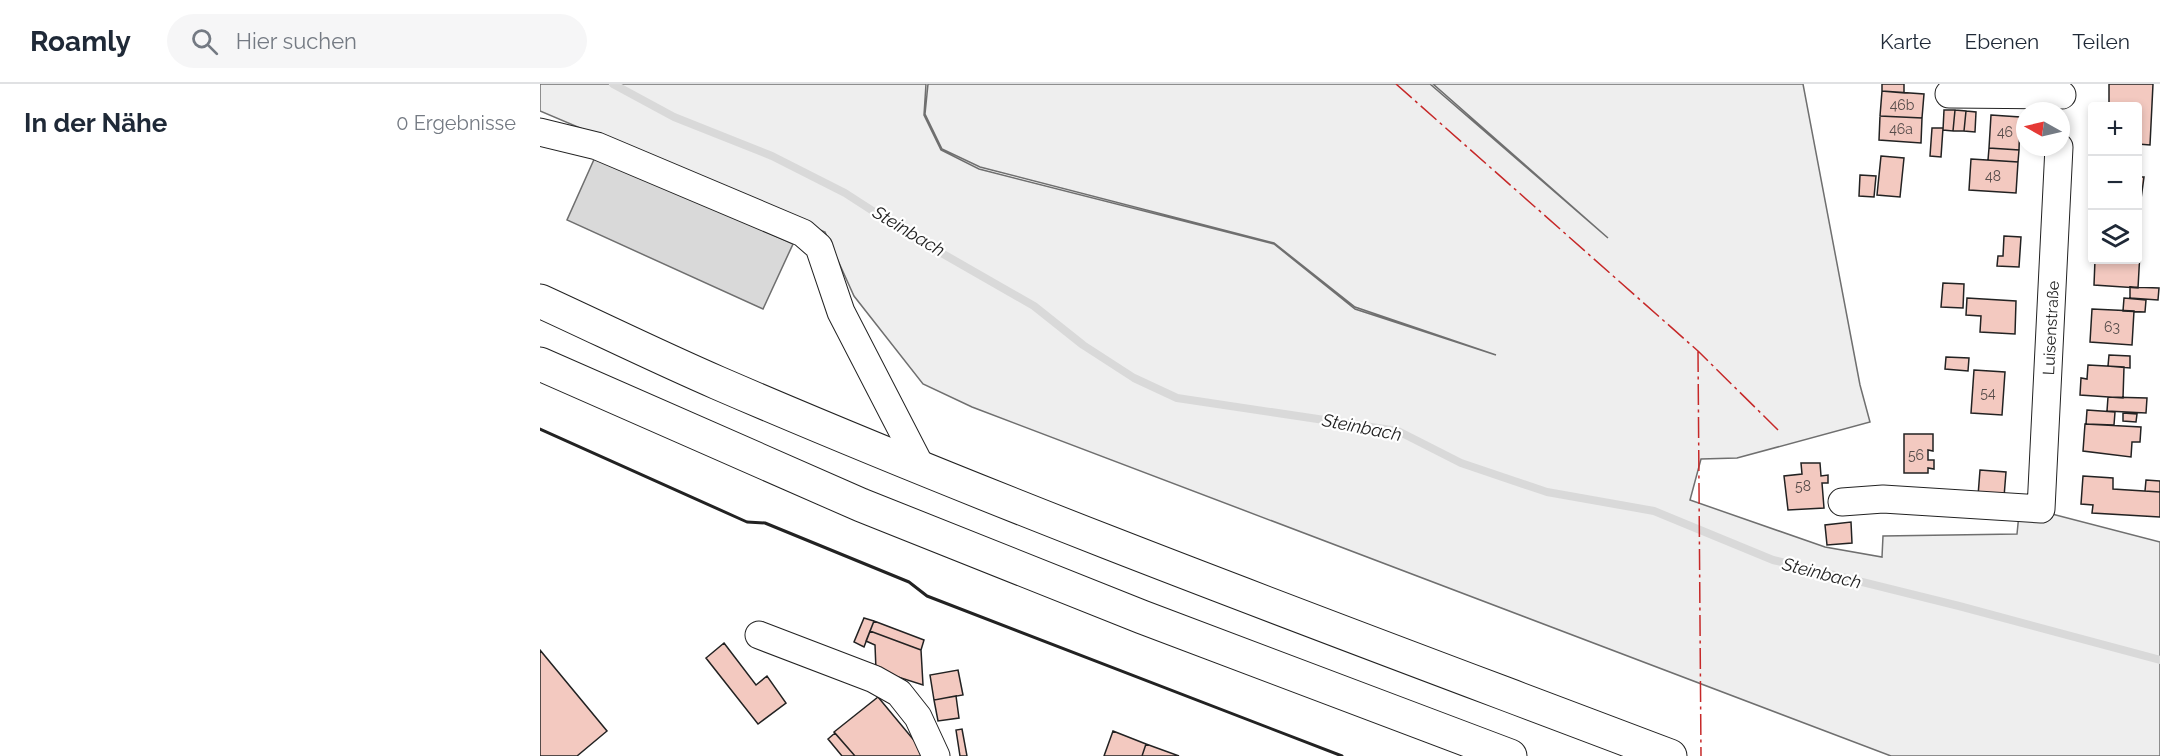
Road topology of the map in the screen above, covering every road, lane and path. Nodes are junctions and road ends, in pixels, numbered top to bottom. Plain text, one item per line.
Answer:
1 (1949, 94) dead end
2 (2062, 97) edge
3 (540, 132) edge
4 (2059, 156) edge
5 (540, 301) edge
6 (540, 364) edge
7 (921, 467) junction
8 (1842, 502) dead end
9 (759, 634) dead end
10 (936, 756) edge
11 (1510, 756) edge
12 (1670, 756) edge

1 - 2 street
3 - 7 street
4 - 8 street, Luisenstraße
5 - 7 highway
6 - 11 highway
7 - 12 highway
9 - 10 street

